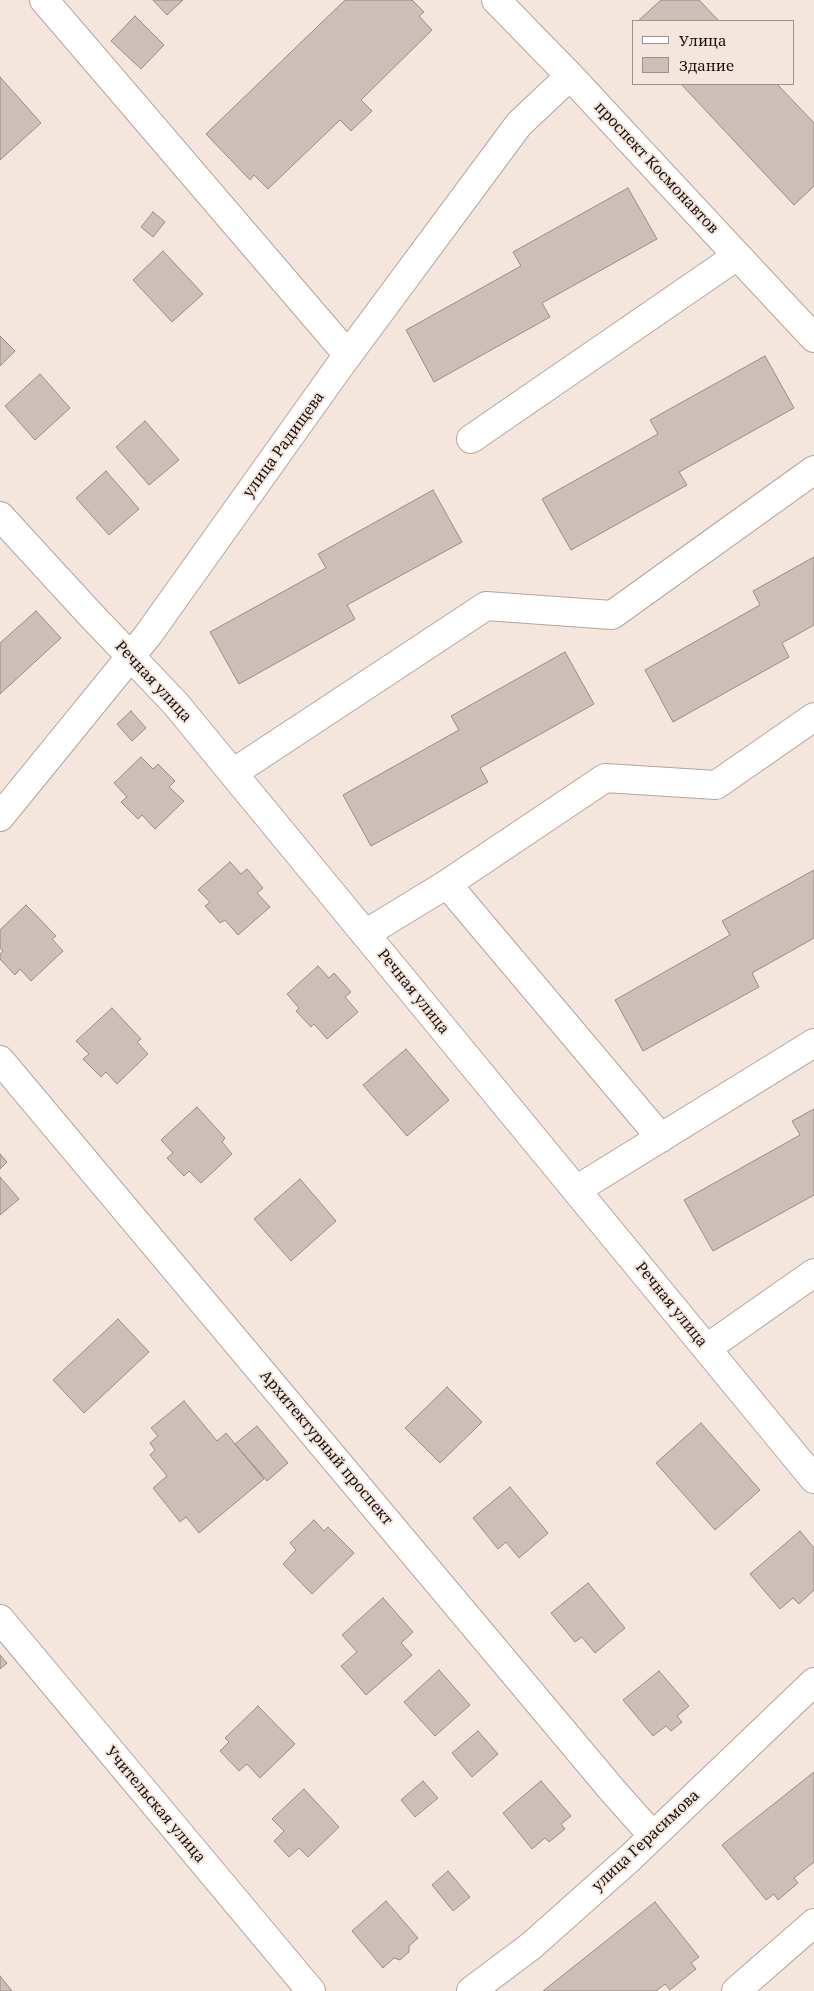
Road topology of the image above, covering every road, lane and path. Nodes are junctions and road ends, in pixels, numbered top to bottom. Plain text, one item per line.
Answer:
1 (44, 0) edge
2 (496, 0) edge
3 (570, 76) junction
4 (737, 256) junction
5 (814, 338) edge
6 (348, 355) junction
7 (471, 439) dead end
8 (814, 470) edge
9 (0, 516) edge
10 (131, 658) junction
11 (814, 717) edge
12 (233, 773) junction
13 (0, 818) edge
14 (447, 884) junction
15 (365, 934) junction
16 (814, 1043) edge
17 (0, 1060) edge
18 (661, 1138) junction
19 (576, 1190) junction
20 (814, 1273) edge
21 (706, 1348) junction
22 (814, 1478) edge
23 (0, 1619) edge
24 (814, 1682) edge
25 (653, 1836) junction
26 (814, 1923) edge
27 (311, 1991) edge
28 (471, 1991) edge
29 (736, 1991) edge

1 - 6 street
2 - 3 street, проспект Космонавтов
3 - 4 street, проспект Космонавтов
3 - 6 street, улица Радищева
4 - 5 street, проспект Космонавтов
4 - 7 street
6 - 10 street, улица Радищева
8 - 12 street
9 - 10 street, Речная улица
10 - 12 street, Речная улица
10 - 13 street, улица Радищева
11 - 14 street
12 - 15 street, Речная улица
14 - 15 street
14 - 18 street
15 - 19 street, Речная улица
16 - 18 street
17 - 25 street, Архитектурный проспект
18 - 19 street
19 - 21 street, Речная улица
20 - 21 street
21 - 22 street, Речная улица
23 - 27 street, Учительская улица
24 - 25 street, улица Герасимова
25 - 28 street, улица Герасимова
26 - 29 street

